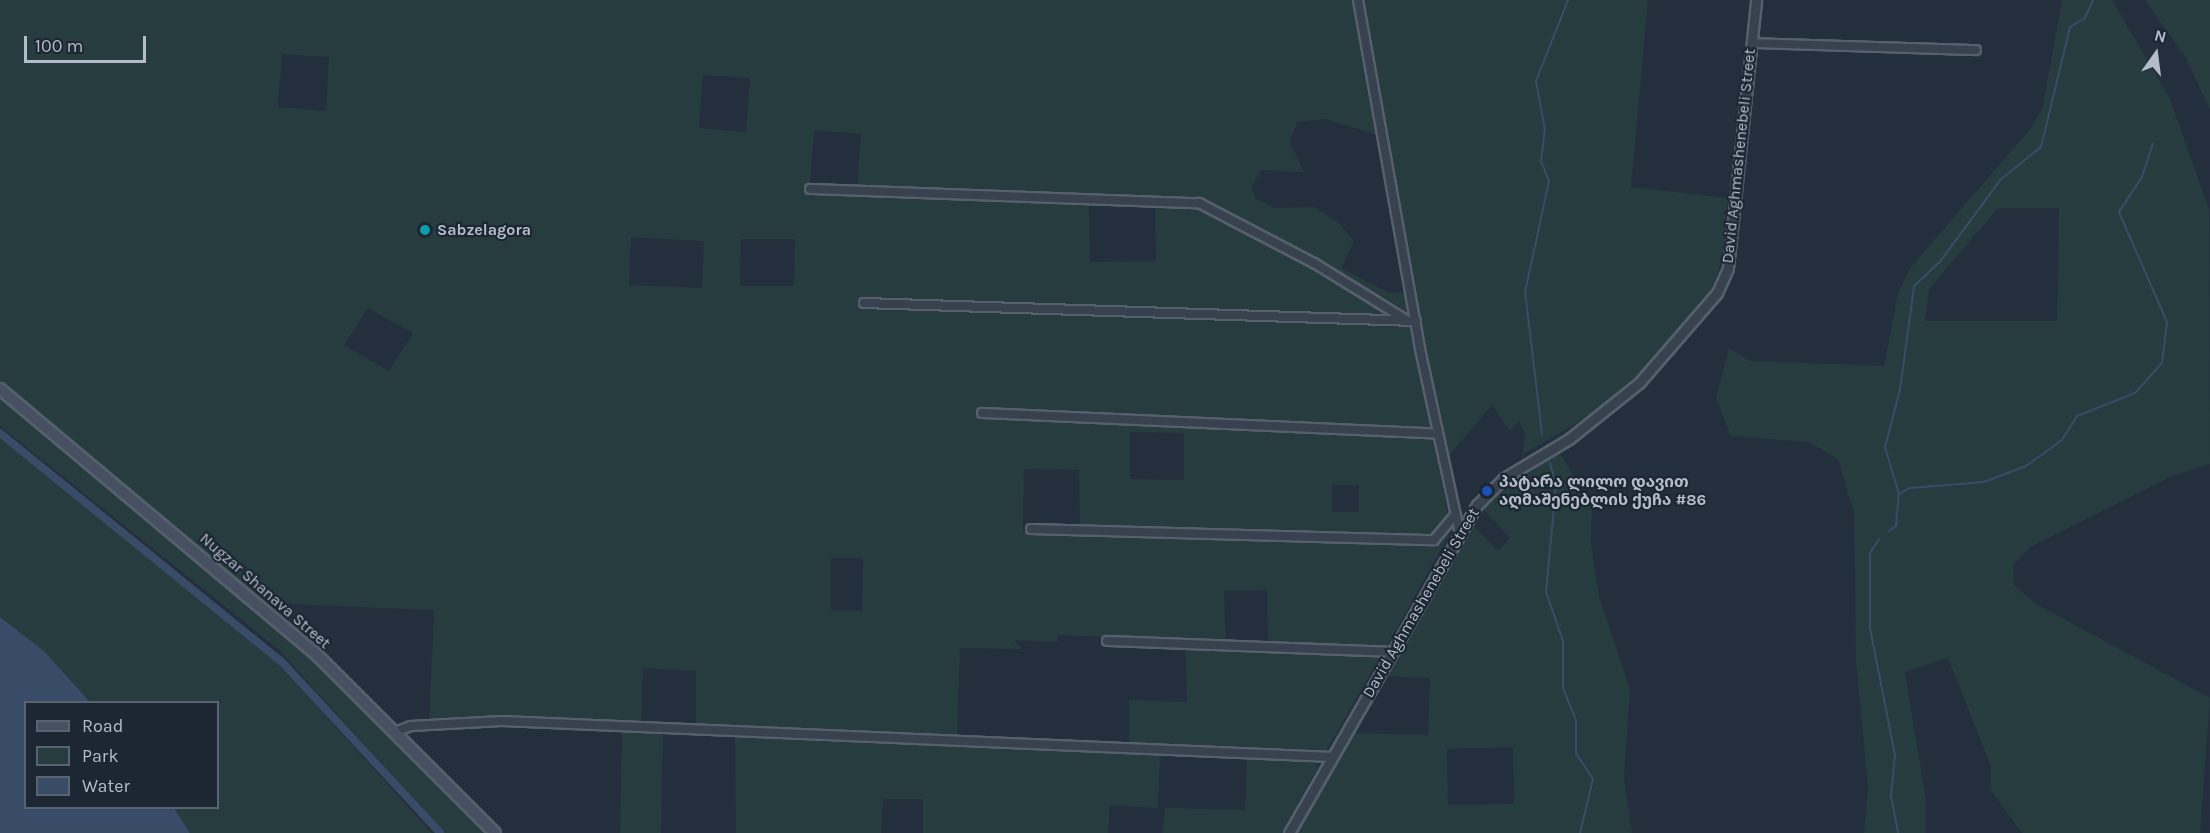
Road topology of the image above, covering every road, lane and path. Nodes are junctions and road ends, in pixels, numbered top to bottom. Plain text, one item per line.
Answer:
1 (1358, 0) edge
2 (1756, 0) edge
3 (1752, 43) junction
4 (1976, 50) dead end
5 (810, 189) dead end
6 (864, 303) dead end
7 (1412, 321) junction
8 (0, 389) edge
9 (982, 413) dead end
10 (1437, 434) junction
11 (1455, 515) junction
12 (1031, 529) dead end
13 (1460, 534) junction
14 (1107, 641) dead end
15 (1391, 652) junction
16 (395, 732) junction
17 (1332, 757) junction
18 (495, 833) edge
19 (1289, 833) edge

1 - 7 street
2 - 3 street, David Aghmashenebeli Street
3 - 4 street
3 - 13 street, David Aghmashenebeli Street
5 - 7 street
6 - 7 street
7 - 10 street
8 - 16 main road, Nugzar Shanava Street
9 - 10 street
10 - 11 street
11 - 12 street
11 - 13 street
13 - 15 street, David Aghmashenebeli Street
14 - 15 street
15 - 17 street, David Aghmashenebeli Street
16 - 17 street
16 - 18 main road, Nugzar Shanava Street
17 - 19 street, David Aghmashenebeli Street

